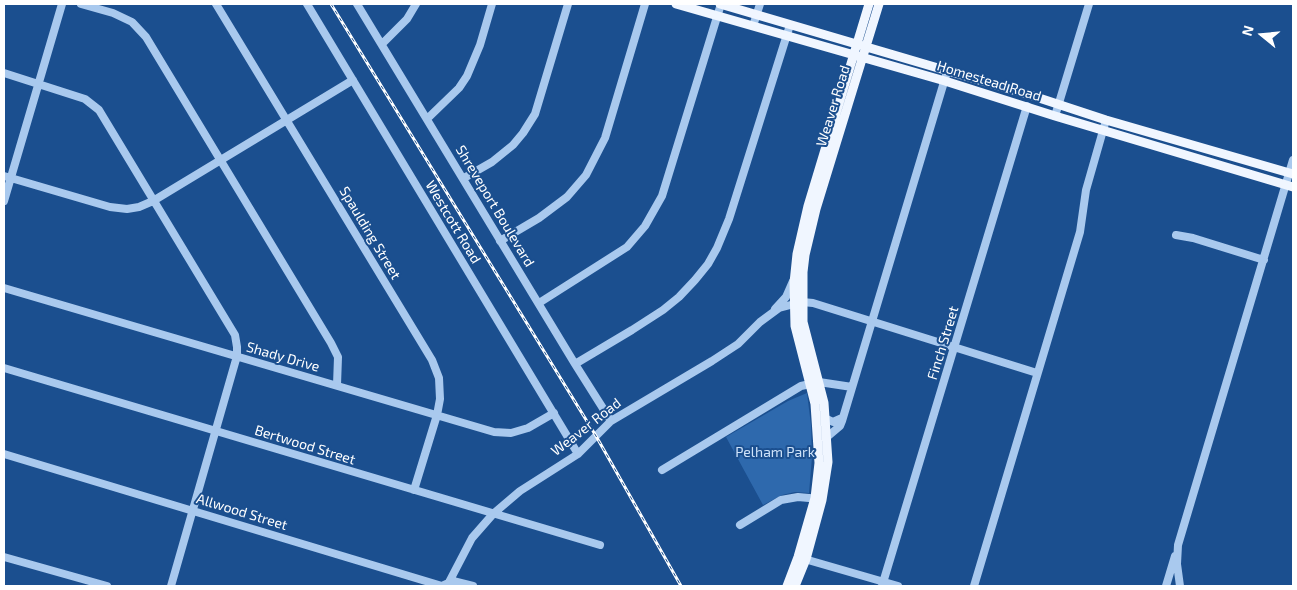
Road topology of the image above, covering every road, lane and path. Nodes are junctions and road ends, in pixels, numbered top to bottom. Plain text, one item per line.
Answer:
1 (62, 4) edge
2 (81, 4) edge
3 (216, 4) edge
4 (307, 4) edge
5 (357, 4) edge
6 (416, 4) edge
7 (492, 4) edge
8 (568, 4) edge
9 (645, 4) edge
10 (676, 4) edge
11 (720, 4) edge
12 (760, 4) edge
13 (869, 4) edge
14 (879, 4) edge
15 (1089, 4) edge
16 (756, 15) junction
17 (717, 16) junction
18 (790, 25) junction
19 (753, 26) junction
20 (786, 35) junction
21 (382, 44) junction
22 (856, 44) junction
23 (866, 47) junction
24 (858, 56) junction
25 (4, 73) edge
26 (946, 76) junction
27 (353, 80) junction
28 (39, 84) junction
29 (1027, 106) junction
30 (1058, 106) junction
31 (1055, 116) junction
32 (428, 118) junction
33 (287, 120) junction
34 (1106, 120) junction
35 (1103, 131) junction
36 (1150, 133) junction
37 (1147, 144) junction
38 (1212, 151) junction
39 (220, 160) junction
40 (1293, 160) edge
41 (1208, 162) junction
42 (1291, 174) edge
43 (7, 177) edge
44 (464, 178) junction
45 (1290, 186) edge
46 (818, 187) junction
47 (4, 201) edge
48 (153, 201) junction
49 (1176, 235) dead end
50 (500, 240) junction
51 (1264, 260) junction
52 (794, 277) junction
53 (4, 288) edge
54 (539, 303) junction
55 (798, 303) junction
56 (774, 311) junction
57 (872, 322) junction
58 (954, 348) junction
59 (237, 356) junction
60 (575, 364) junction
61 (4, 368) edge
62 (1037, 373) junction
63 (814, 383) junction
64 (337, 386) junction
65 (852, 387) junction
66 (554, 413) junction
67 (437, 415) junction
68 (825, 418) junction
69 (842, 418) junction
70 (611, 421) junction
71 (216, 432) junction
72 (827, 437) junction
73 (4, 454) edge
74 (578, 454) junction
75 (662, 470) dead end
76 (414, 490) junction
77 (818, 499) junction
78 (193, 510) junction
79 (493, 514) junction
80 (740, 525) dead end
81 (600, 545) dead end
82 (1178, 545) junction
83 (4, 557) edge
84 (802, 558) junction
85 (883, 584) edge
86 (448, 585) edge
87 (107, 586) edge
88 (171, 586) edge
89 (473, 586) edge
90 (787, 586) edge
91 (795, 586) edge
92 (898, 586) edge
93 (974, 586) edge
94 (1166, 586) edge
95 (1180, 586) edge

1 - 28 street
2 - 39 street
3 - 33 street, Spaulding Street
4 - 27 street, Westcott Road
5 - 21 street, Shreveport Boulevard
6 - 21 street
7 - 32 street
8 - 44 street
9 - 50 street
10 - 17 main road, Homestead Road
11 - 16 main road, Homestead Road
11 - 17 street
12 - 16 street
13 - 22 main road
14 - 23 main road
15 - 30 street
16 - 18 main road, Homestead Road
16 - 19 street
17 - 19 main road, Homestead Road
17 - 54 street
18 - 20 street
18 - 22 main road, Homestead Road
19 - 20 main road, Homestead Road
20 - 24 main road, Homestead Road
20 - 60 street
21 - 32 street, Shreveport Boulevard
22 - 23 main road, Homestead Road
22 - 24 main road
23 - 24 main road
23 - 26 main road, Homestead Road
24 - 26 main road, Homestead Road
24 - 46 main road, Weaver Road
25 - 28 street
26 - 29 main road, Homestead Road
26 - 30 main road, Homestead Road
26 - 57 street
27 - 33 street
27 - 66 street, Westcott Road
28 - 43 street
28 - 48 street
29 - 31 main road, Homestead Road
29 - 58 street, Finch Street
30 - 31 street
30 - 34 main road, Homestead Road
31 - 35 main road, Homestead Road
32 - 44 street, Shreveport Boulevard
33 - 39 street
33 - 67 street, Spaulding Street
34 - 35 street
34 - 36 main road, Homestead Road
35 - 37 main road, Homestead Road
35 - 62 street
36 - 37 main road
36 - 38 main road, Homestead Road
37 - 41 main road, Homestead Road
38 - 41 main road
38 - 42 main road, Homestead Road
39 - 48 street
39 - 64 street
40 - 42 street
41 - 45 main road, Homestead Road
42 - 45 street
43 - 47 street
43 - 48 street
44 - 50 street, Shreveport Boulevard
45 - 51 street
46 - 52 main road, Weaver Road
46 - 55 main road, Weaver Road
48 - 59 street
49 - 51 street
50 - 54 street, Shreveport Boulevard
51 - 82 street
52 - 55 main road, Weaver Road
52 - 56 street
53 - 59 street, Shady Drive
54 - 60 street, Shreveport Boulevard
55 - 56 street, Weaver Road
55 - 57 street
55 - 63 main road
56 - 70 street, Weaver Road
57 - 58 street
57 - 65 street
58 - 62 street
58 - 85 street, Finch Street
59 - 64 street, Shady Drive
59 - 71 street
60 - 70 street, Shreveport Boulevard
61 - 71 street, Bertwood Street
62 - 93 street
63 - 65 street
63 - 68 main road
63 - 75 street
63 - 77 main road
64 - 67 street, Shady Drive
65 - 69 street
66 - 67 street, Shady Drive
66 - 74 street, Westcott Road
67 - 76 street, Spaulding Street
68 - 69 street
68 - 72 main road
69 - 72 street
70 - 74 street, Weaver Road
71 - 76 street, Bertwood Street
71 - 78 street
72 - 77 main road
73 - 78 street, Allwood Street
74 - 79 street, Weaver Road
76 - 79 street, Bertwood Street
77 - 80 street
77 - 84 main road
78 - 86 street, Allwood Street
78 - 88 street
79 - 81 street, Bertwood Street
79 - 86 street, Weaver Road
82 - 94 street
82 - 95 street
83 - 87 street
84 - 85 street
84 - 90 main road
84 - 91 main road
85 - 92 street
86 - 89 street, Allwood Street

